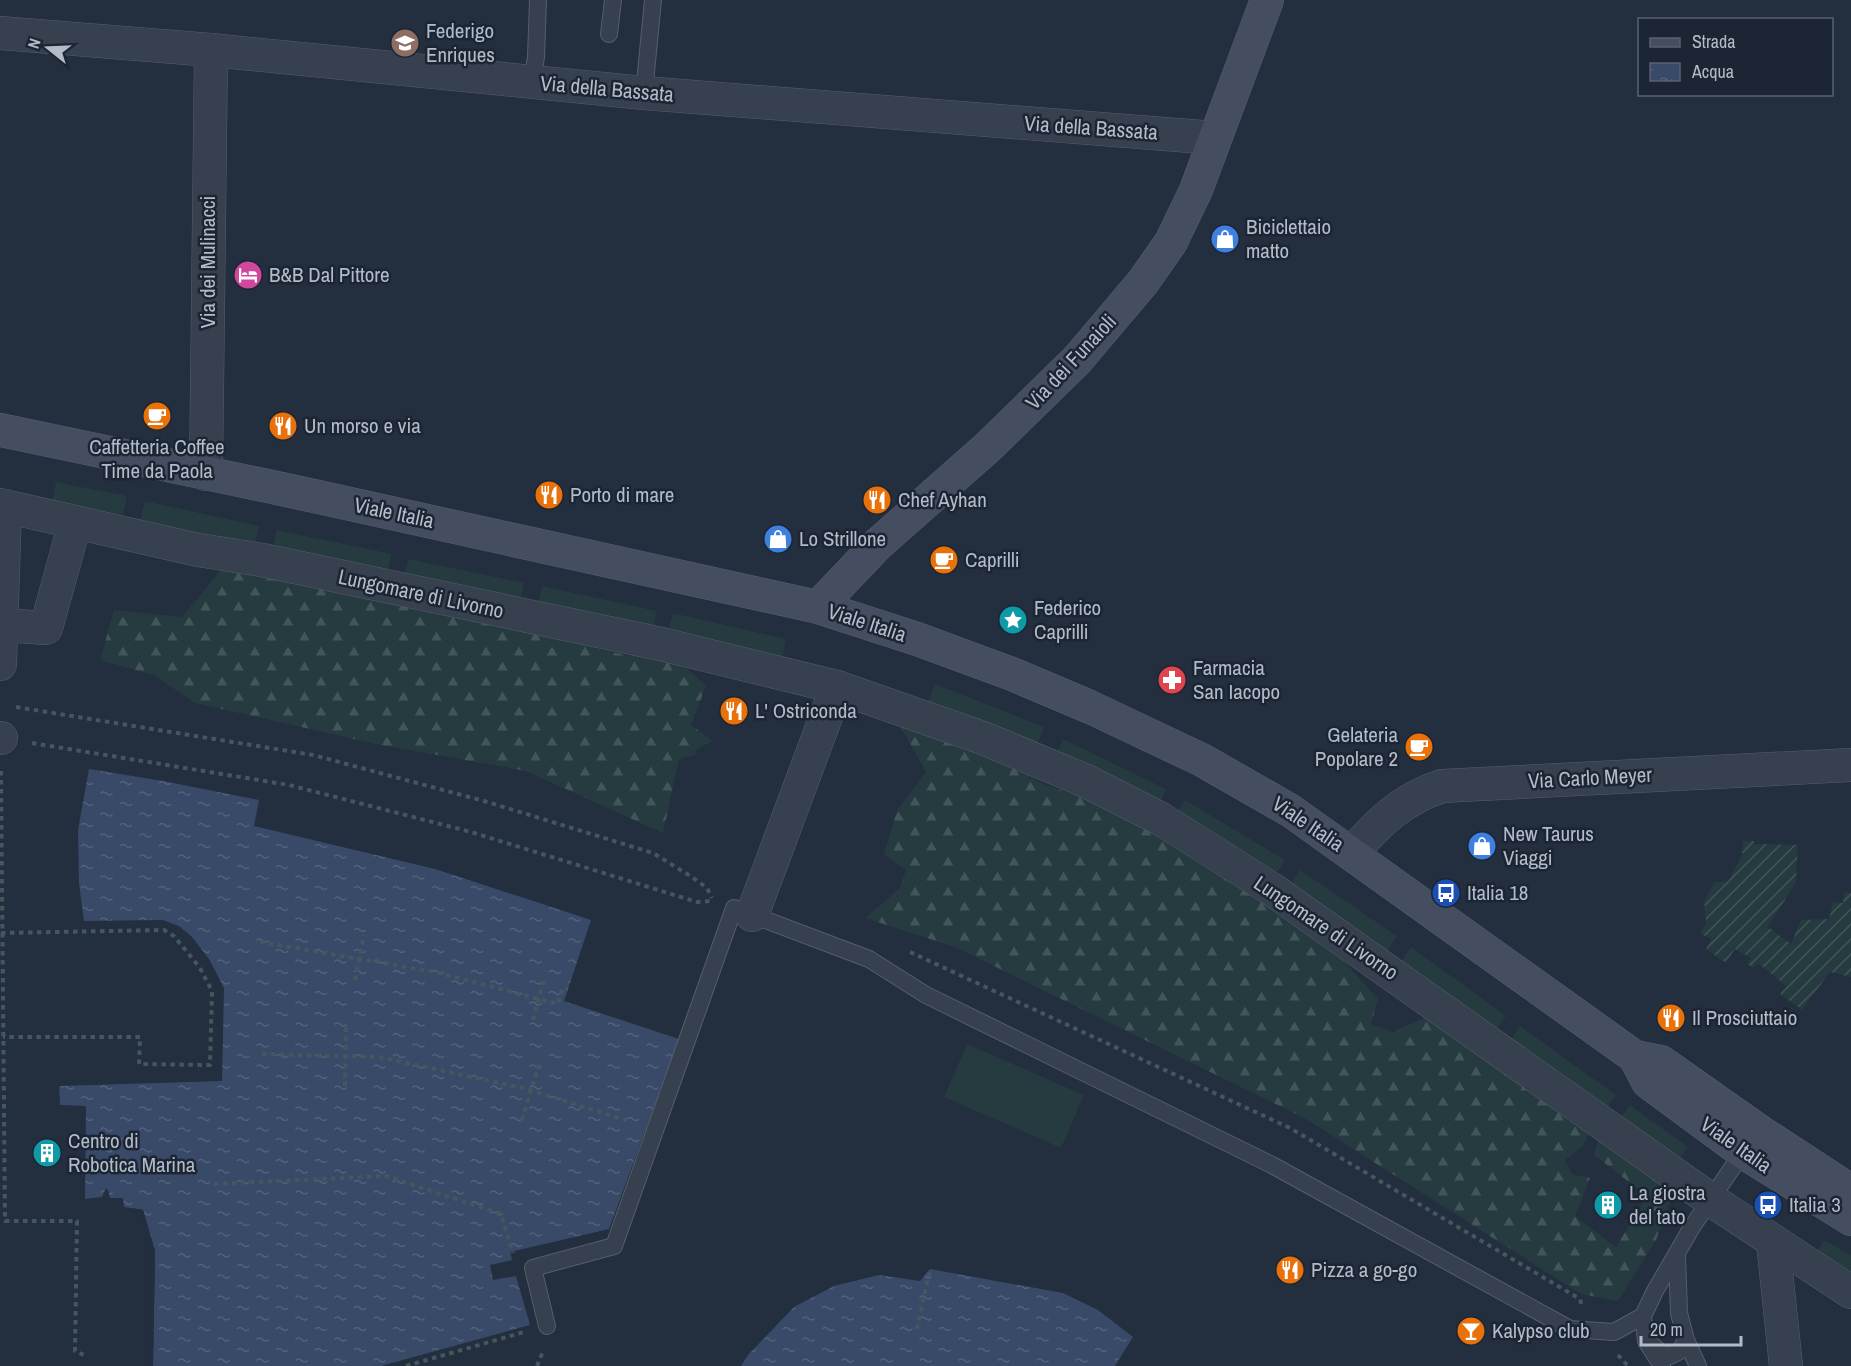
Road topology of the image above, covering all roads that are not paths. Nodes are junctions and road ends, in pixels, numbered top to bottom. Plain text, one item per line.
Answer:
1 (538, 0) edge
2 (613, 0) edge
3 (653, 0) edge
4 (1267, 0) edge
5 (0, 33) edge
6 (609, 34) dead end
7 (211, 50) junction
8 (532, 82) junction
9 (644, 93) junction
10 (1215, 138) junction
11 (0, 430) edge
12 (206, 474) junction
13 (2, 505) edge
14 (75, 523) junction
15 (818, 607) junction
16 (1, 625) edge
17 (0, 664) edge
18 (837, 687) junction
19 (1851, 765) edge
20 (1352, 853) junction
21 (752, 915) junction
22 (1635, 1058) junction
23 (1743, 1152) junction
24 (1851, 1191) edge
25 (1711, 1200) junction
26 (1851, 1219) edge
27 (1773, 1243) junction
28 (1677, 1255) junction
29 (1851, 1292) edge
30 (1643, 1316) junction
31 (548, 1326) road end
32 (1686, 1340) junction
33 (1646, 1341) junction
34 (1662, 1366) edge
35 (1698, 1366) edge
36 (1786, 1366) edge

1 - 8 lane
2 - 6 lane
3 - 9 lane
4 - 10 main road, Via dei Funaioli
5 - 7 street, Via della Bassata
7 - 8 street, Via della Bassata
7 - 12 street, Via dei Mulinacci
8 - 9 street, Via della Bassata
9 - 10 street, Via della Bassata
10 - 15 main road, Via dei Funaioli
11 - 12 main road, Viale Italia
12 - 15 main road, Viale Italia
13 - 14 street, Lungomare di Livorno
13 - 16 street, Lungomare di Livorno
14 - 16 street
14 - 18 street, Lungomare di Livorno
15 - 20 main road, Viale Italia
16 - 17 street, Lungomare di Livorno
18 - 21 street
18 - 25 street, Lungomare di Livorno
19 - 20 street, Via Carlo Meyer
20 - 22 main road, Viale Italia
21 - 30 lane
21 - 31 lane
22 - 23 main road, Viale Italia
22 - 24 main road, Viale Italia
23 - 25 lane
23 - 26 main road, Viale Italia
25 - 27 street, Lungomare di Livorno
25 - 28 lane
27 - 29 street, Lungomare di Livorno
27 - 36 street
28 - 30 lane
28 - 32 lane
30 - 33 lane
32 - 33 lane
32 - 35 lane
33 - 34 lane

